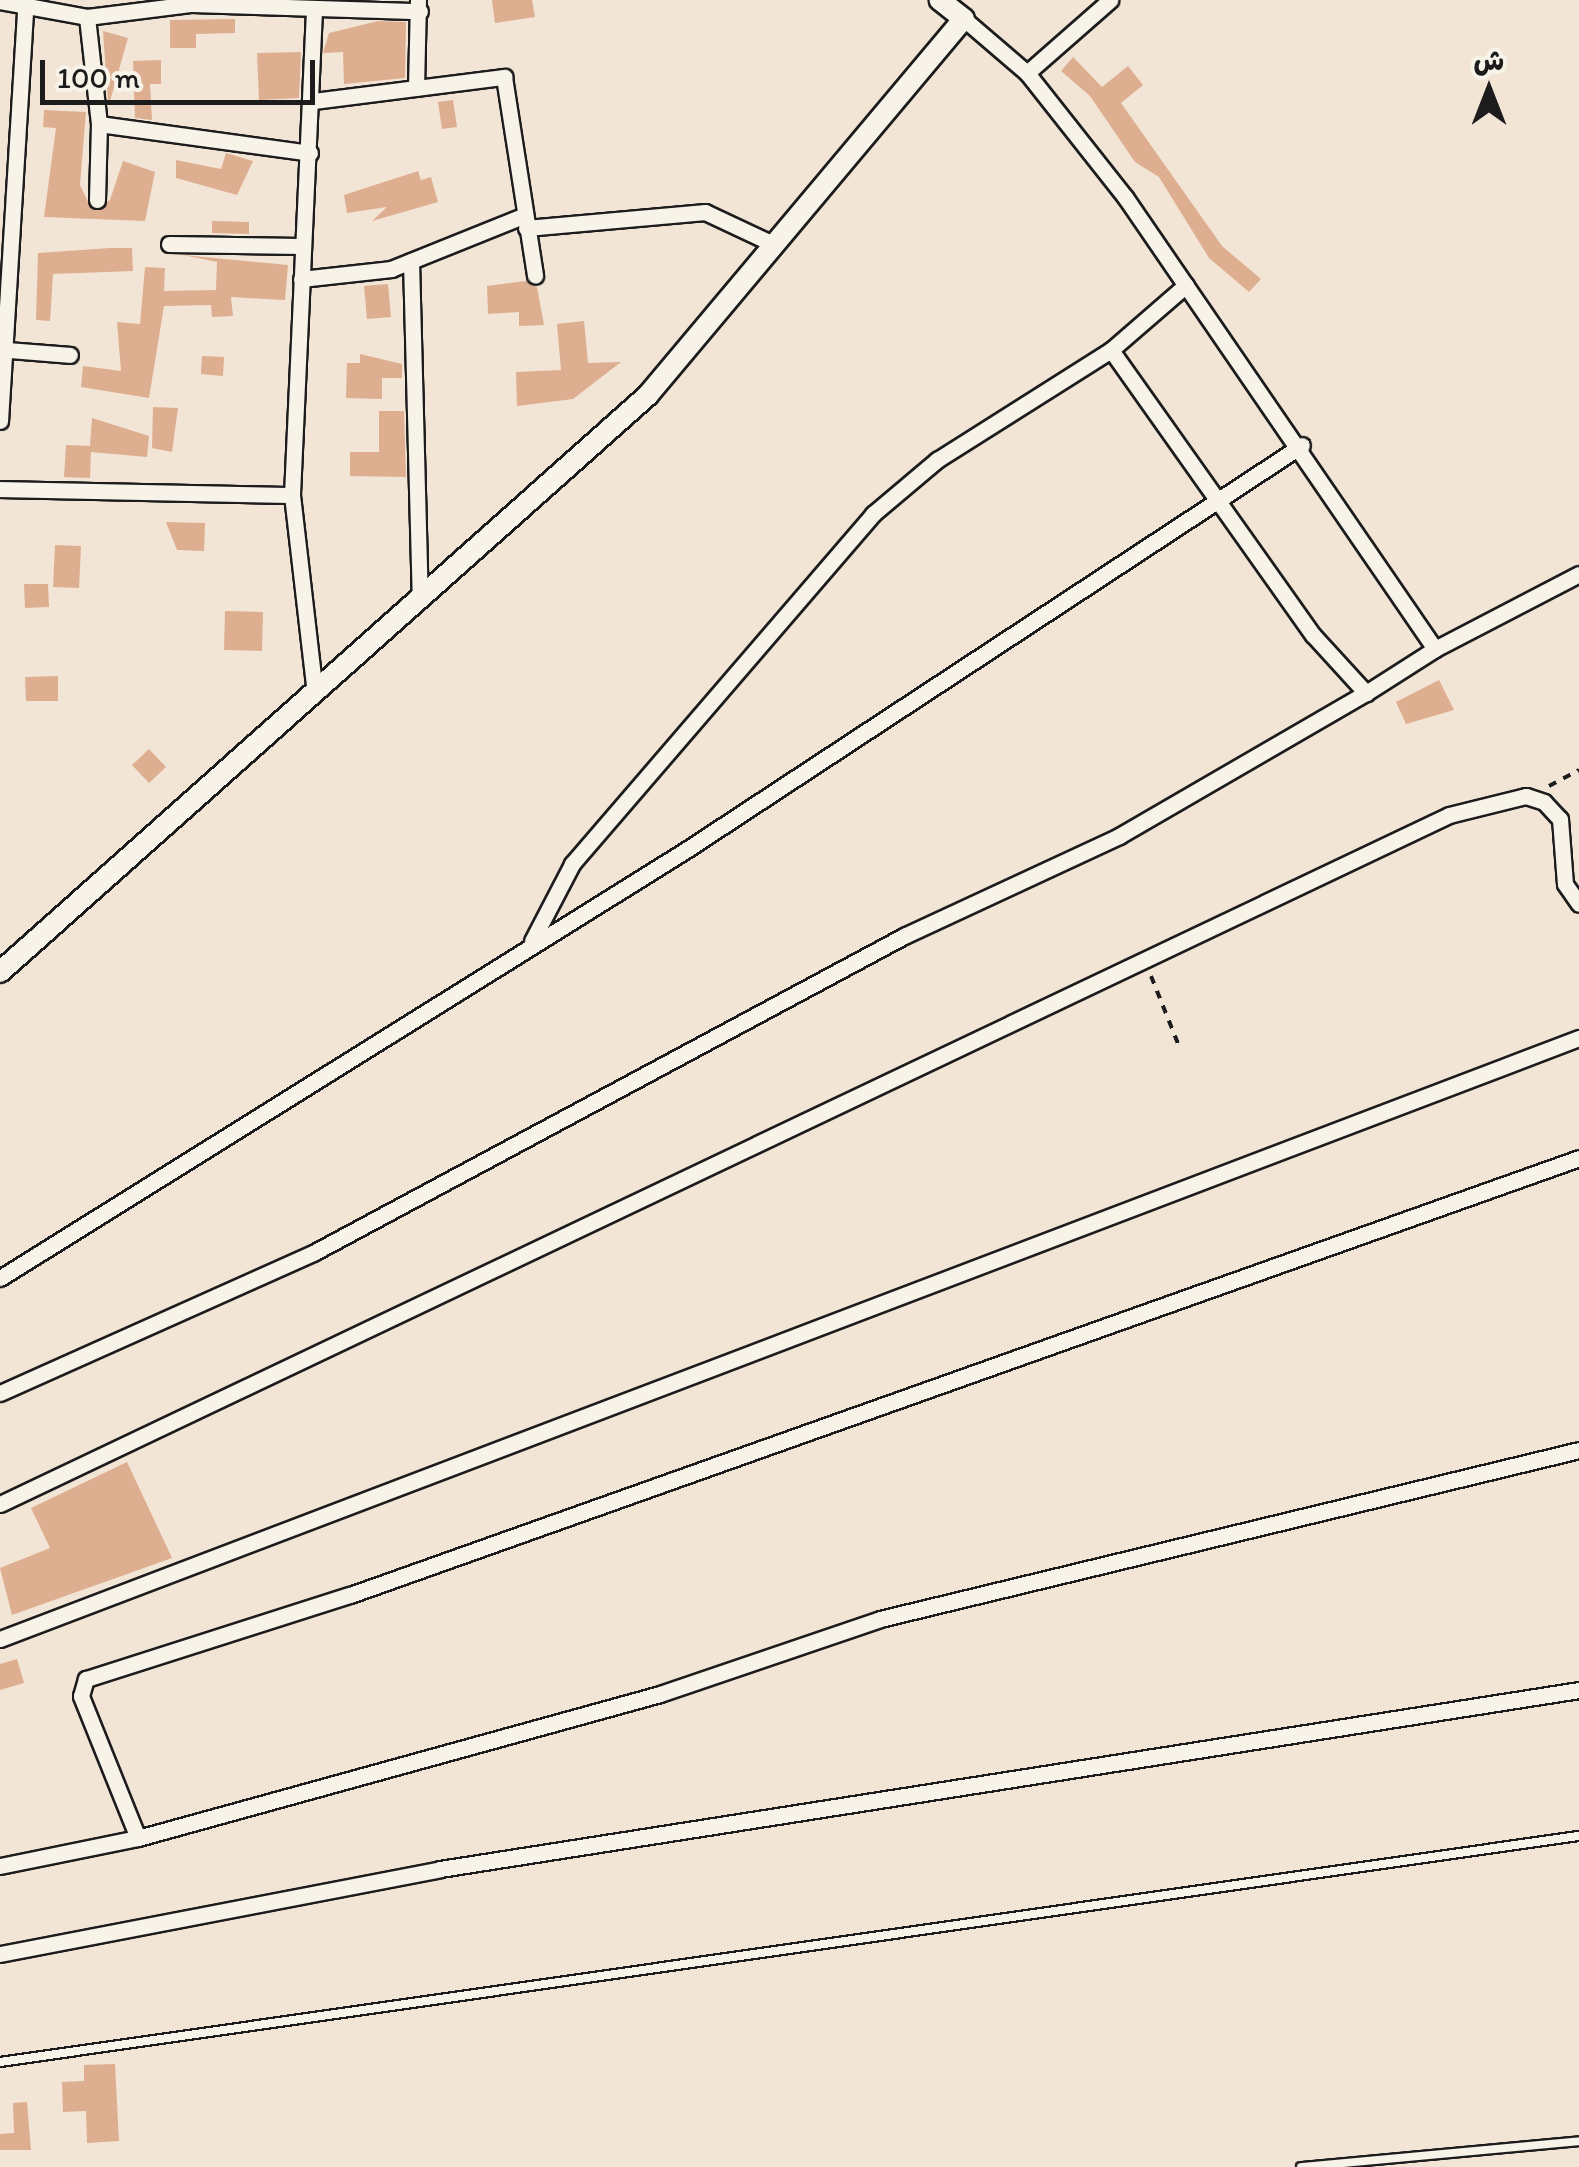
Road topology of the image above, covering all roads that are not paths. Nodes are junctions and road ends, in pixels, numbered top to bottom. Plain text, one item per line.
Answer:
1 (940, 0) edge
2 (1110, 0) edge
3 (0, 1) edge
4 (192, 2) edge
5 (250, 2) edge
6 (340, 6) edge
7 (419, 6) edge
8 (24, 10) junction
9 (314, 10) junction
10 (87, 16) junction
11 (964, 19) junction
12 (1026, 72) junction
13 (416, 88) junction
14 (312, 101) junction
15 (100, 124) junction
16 (310, 153) junction
17 (98, 200) dead end
18 (525, 222) junction
19 (169, 244) dead end
20 (301, 246) junction
21 (774, 246) junction
22 (412, 261) junction
23 (535, 276) dead end
24 (301, 279) junction
25 (1186, 285) junction
26 (8, 350) junction
27 (1111, 350) junction
28 (70, 355) dead end
29 (0, 420) edge
30 (1302, 445) junction
31 (0, 489) edge
32 (292, 495) junction
33 (1219, 502) junction
34 (1579, 574) edge
35 (420, 598) junction
36 (1435, 649) junction
37 (314, 686) junction
38 (1366, 693) junction
39 (1579, 904) edge
40 (532, 942) junction
41 (0, 972) edge
42 (1579, 1038) edge
43 (1579, 1158) edge
44 (0, 1278) edge
45 (0, 1393) edge
46 (1579, 1450) edge
47 (0, 1504) edge
48 (0, 1638) edge
49 (1579, 1690) edge
50 (1579, 1836) edge
51 (138, 1838) junction
52 (0, 1866) edge
53 (0, 1954) edge
54 (0, 2062) edge
55 (1579, 2141) edge
56 (1301, 2167) edge

1 - 11 street
2 - 12 street
3 - 8 street
4 - 5 street
4 - 10 street
5 - 9 street
6 - 7 street
6 - 9 street
7 - 13 street
8 - 10 street
8 - 26 street
9 - 14 street
10 - 15 street
11 - 12 street
11 - 21 street
12 - 25 street
13 - 14 street
13 - 18 street
14 - 16 street
15 - 16 street
15 - 17 street
16 - 20 street
18 - 21 street
18 - 22 street
18 - 23 street
19 - 20 street
20 - 24 street
21 - 35 street
22 - 24 street
22 - 35 street
24 - 32 street
25 - 27 street
25 - 30 street
26 - 28 street
26 - 29 street
27 - 33 street
27 - 40 street
30 - 33 street
30 - 36 street
31 - 32 street
32 - 37 street
33 - 38 street
33 - 40 street
34 - 36 street
35 - 37 street
36 - 38 street
37 - 41 street
38 - 45 street
39 - 47 street
40 - 44 street
42 - 48 street
43 - 51 street
46 - 51 street
49 - 53 street
50 - 54 lane
51 - 52 street
55 - 56 lane

